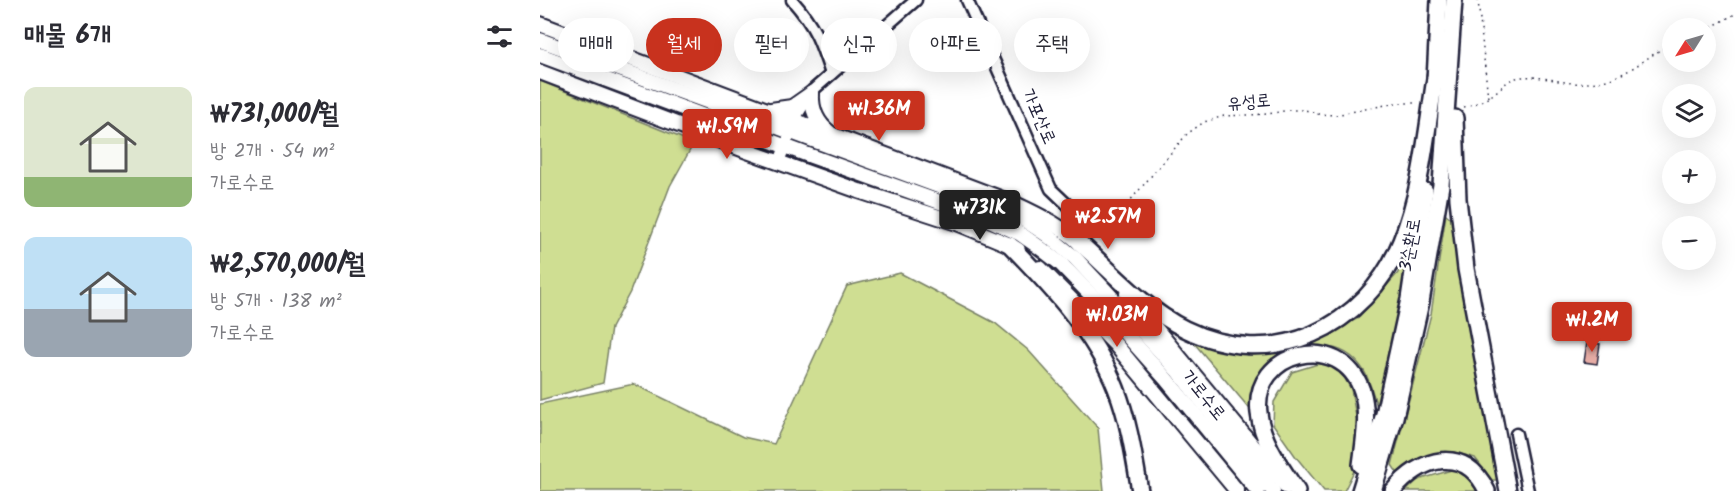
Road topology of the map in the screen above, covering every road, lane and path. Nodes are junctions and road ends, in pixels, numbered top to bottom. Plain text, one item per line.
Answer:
1 (792, 0) edge
2 (916, 0) edge
3 (967, 0) edge
4 (1439, 0) edge
5 (1454, 0) edge
6 (1478, 0) edge
7 (1735, 14) edge
8 (540, 24) edge
9 (1716, 24) edge
10 (1452, 35) junction
11 (540, 40) edge
12 (1662, 49) edge
13 (540, 55) edge
14 (540, 72) edge
15 (1436, 72) junction
16 (831, 74) junction
17 (812, 93) junction
18 (1488, 98) junction
19 (1416, 103) dead end
20 (1464, 107) dead end
21 (767, 110) junction
22 (792, 127) junction
23 (832, 135) junction
24 (785, 146) junction
25 (779, 162) junction
26 (911, 176) junction
27 (1072, 209) joint
28 (968, 212) junction
29 (926, 213) junction
30 (1080, 243) junction
31 (1010, 245) junction
32 (1516, 434) dead end
33 (1140, 491) edge
34 (1237, 491) edge
35 (1258, 491) edge
36 (1273, 491) edge
37 (1291, 491) edge
38 (1297, 491) edge
39 (1359, 491) edge
40 (1373, 491) edge
41 (1393, 491) edge
42 (1487, 491) edge
43 (1508, 491) edge
44 (1528, 491) edge

1 - 16 street
2 - 16 street
3 - 27 street, 가포산로
4 - 15 highway, 3순환로
5 - 10 highway, 3순환로
6 - 18 path
7 - 9 path
8 - 21 main road, 가로수로
10 - 40 highway, 3순환로
10 - 43 highway
11 - 22 main road, 가로수로
12 - 18 path
13 - 24 main road, 가로수로
14 - 25 main road, 가로수로
15 - 30 highway
15 - 39 highway, 3순환로
16 - 17 street
17 - 21 main road
17 - 22 street
17 - 23 main road
18 - 20 path
19 - 27 path, 유성로
21 - 22 main road, 가로수로
22 - 23 main road, 가로수로
22 - 24 street
22 - 26 main road, 가로수로
23 - 26 main road, 가로수로
23 - 30 main road, 가로수로
24 - 25 street
24 - 28 main road, 가로수로
25 - 29 main road, 가로수로
26 - 36 main road, 가로수로
28 - 29 main road
28 - 31 main road
28 - 35 main road, 가로수로
29 - 31 main road, 가로수로
30 - 37 main road, 가로수로
31 - 33 highway
31 - 34 main road, 가로수로
32 - 44 street
38 - 39 highway
41 - 42 highway

